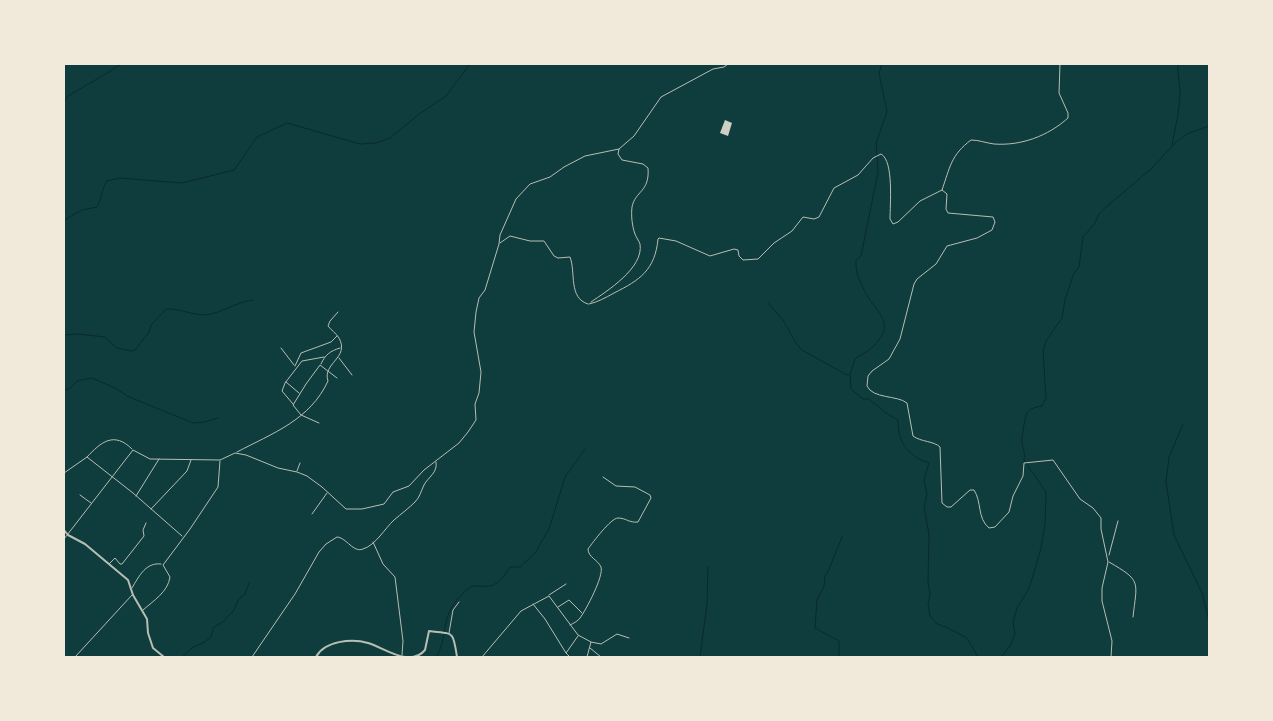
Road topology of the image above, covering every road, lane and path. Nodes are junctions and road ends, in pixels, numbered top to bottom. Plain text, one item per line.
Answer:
1 (728, 64) edge
2 (1060, 64) edge
3 (619, 149) junction
4 (942, 190) junction
5 (499, 244) junction
6 (589, 304) junction
7 (338, 312) dead end
8 (337, 335) junction
9 (281, 348) dead end
10 (341, 348) junction
11 (324, 357) junction
12 (339, 358) junction
13 (320, 365) junction
14 (295, 367) junction
15 (328, 369) junction
16 (352, 375) dead end
17 (337, 378) dead end
18 (286, 382) junction
19 (300, 394) junction
20 (293, 405) junction
21 (301, 415) junction
22 (319, 424) dead end
23 (245, 448) junction
24 (133, 450) junction
25 (235, 454) junction
26 (246, 455) junction
27 (87, 457) junction
28 (159, 459) junction
29 (191, 460) junction
30 (220, 460) junction
31 (435, 461) junction
32 (300, 463) dead end
33 (64, 472) edge
34 (297, 472) junction
35 (111, 477) junction
36 (603, 477) dead end
37 (328, 492) junction
38 (80, 495) dead end
39 (136, 496) junction
40 (92, 503) junction
41 (151, 509) junction
42 (312, 514) dead end
43 (1118, 521) dead end
44 (146, 524) dead end
45 (64, 530) edge
46 (68, 535) junction
47 (184, 537) junction
48 (64, 539) edge
49 (373, 542) junction
50 (1108, 558) junction
51 (1108, 562) junction
52 (108, 565) junction
53 (162, 565) junction
54 (566, 584) dead end
55 (132, 588) junction
56 (133, 595) junction
57 (549, 596) junction
58 (459, 602) dead end
59 (533, 604) junction
60 (558, 608) junction
61 (141, 611) junction
62 (582, 614) junction
63 (1133, 617) dead end
64 (570, 625) junction
65 (446, 632) junction
66 (578, 635) junction
67 (629, 638) dead end
68 (591, 642) junction
69 (590, 648) junction
70 (566, 653) junction
71 (401, 656) junction
72 (75, 657) edge
73 (164, 657) edge
74 (252, 657) edge
75 (316, 657) edge
76 (457, 657) edge
77 (482, 657) edge
78 (570, 657) edge
79 (587, 657) edge
80 (601, 657) edge
81 (1111, 657) edge

1 - 3 street
2 - 4 street
3 - 5 street
3 - 6 street
4 - 6 street
4 - 50 street
5 - 6 street
5 - 31 street
7 - 8 street
8 - 10 street
8 - 14 street
9 - 14 street
10 - 11 street
10 - 12 street
11 - 13 street
11 - 14 street
12 - 15 street
12 - 16 street
13 - 15 street
13 - 19 street
14 - 18 street
15 - 17 street
15 - 21 street
18 - 19 street
18 - 20 street
19 - 20 street
20 - 21 street
21 - 22 street
21 - 23 street
23 - 25 street
23 - 26 street
24 - 27 street
24 - 28 street
24 - 35 street
25 - 26 street
25 - 30 street
26 - 34 street
27 - 33 street
27 - 35 street
28 - 29 street
28 - 39 street
29 - 30 street
29 - 41 street
30 - 47 street
31 - 37 street
31 - 49 street
32 - 34 street
34 - 37 street
35 - 39 street
35 - 40 street
36 - 62 street
37 - 42 street
38 - 40 street
39 - 41 street
40 - 46 street
41 - 47 street
43 - 50 street
44 - 52 street
45 - 46 street
46 - 48 street
46 - 52 street
47 - 53 street
49 - 71 street
49 - 74 street
50 - 51 street
51 - 63 street
51 - 81 street
52 - 55 street
53 - 55 street
53 - 61 street
54 - 57 street
55 - 56 street
56 - 61 street
56 - 72 street
57 - 59 street
57 - 60 street
58 - 65 street
59 - 70 street
59 - 77 street
60 - 62 street
60 - 64 street
61 - 73 street
62 - 64 street
64 - 66 street
65 - 71 street
65 - 76 street
66 - 68 street
66 - 70 street
67 - 68 street
68 - 69 street
69 - 79 street
69 - 80 street
70 - 78 street
71 - 75 street

